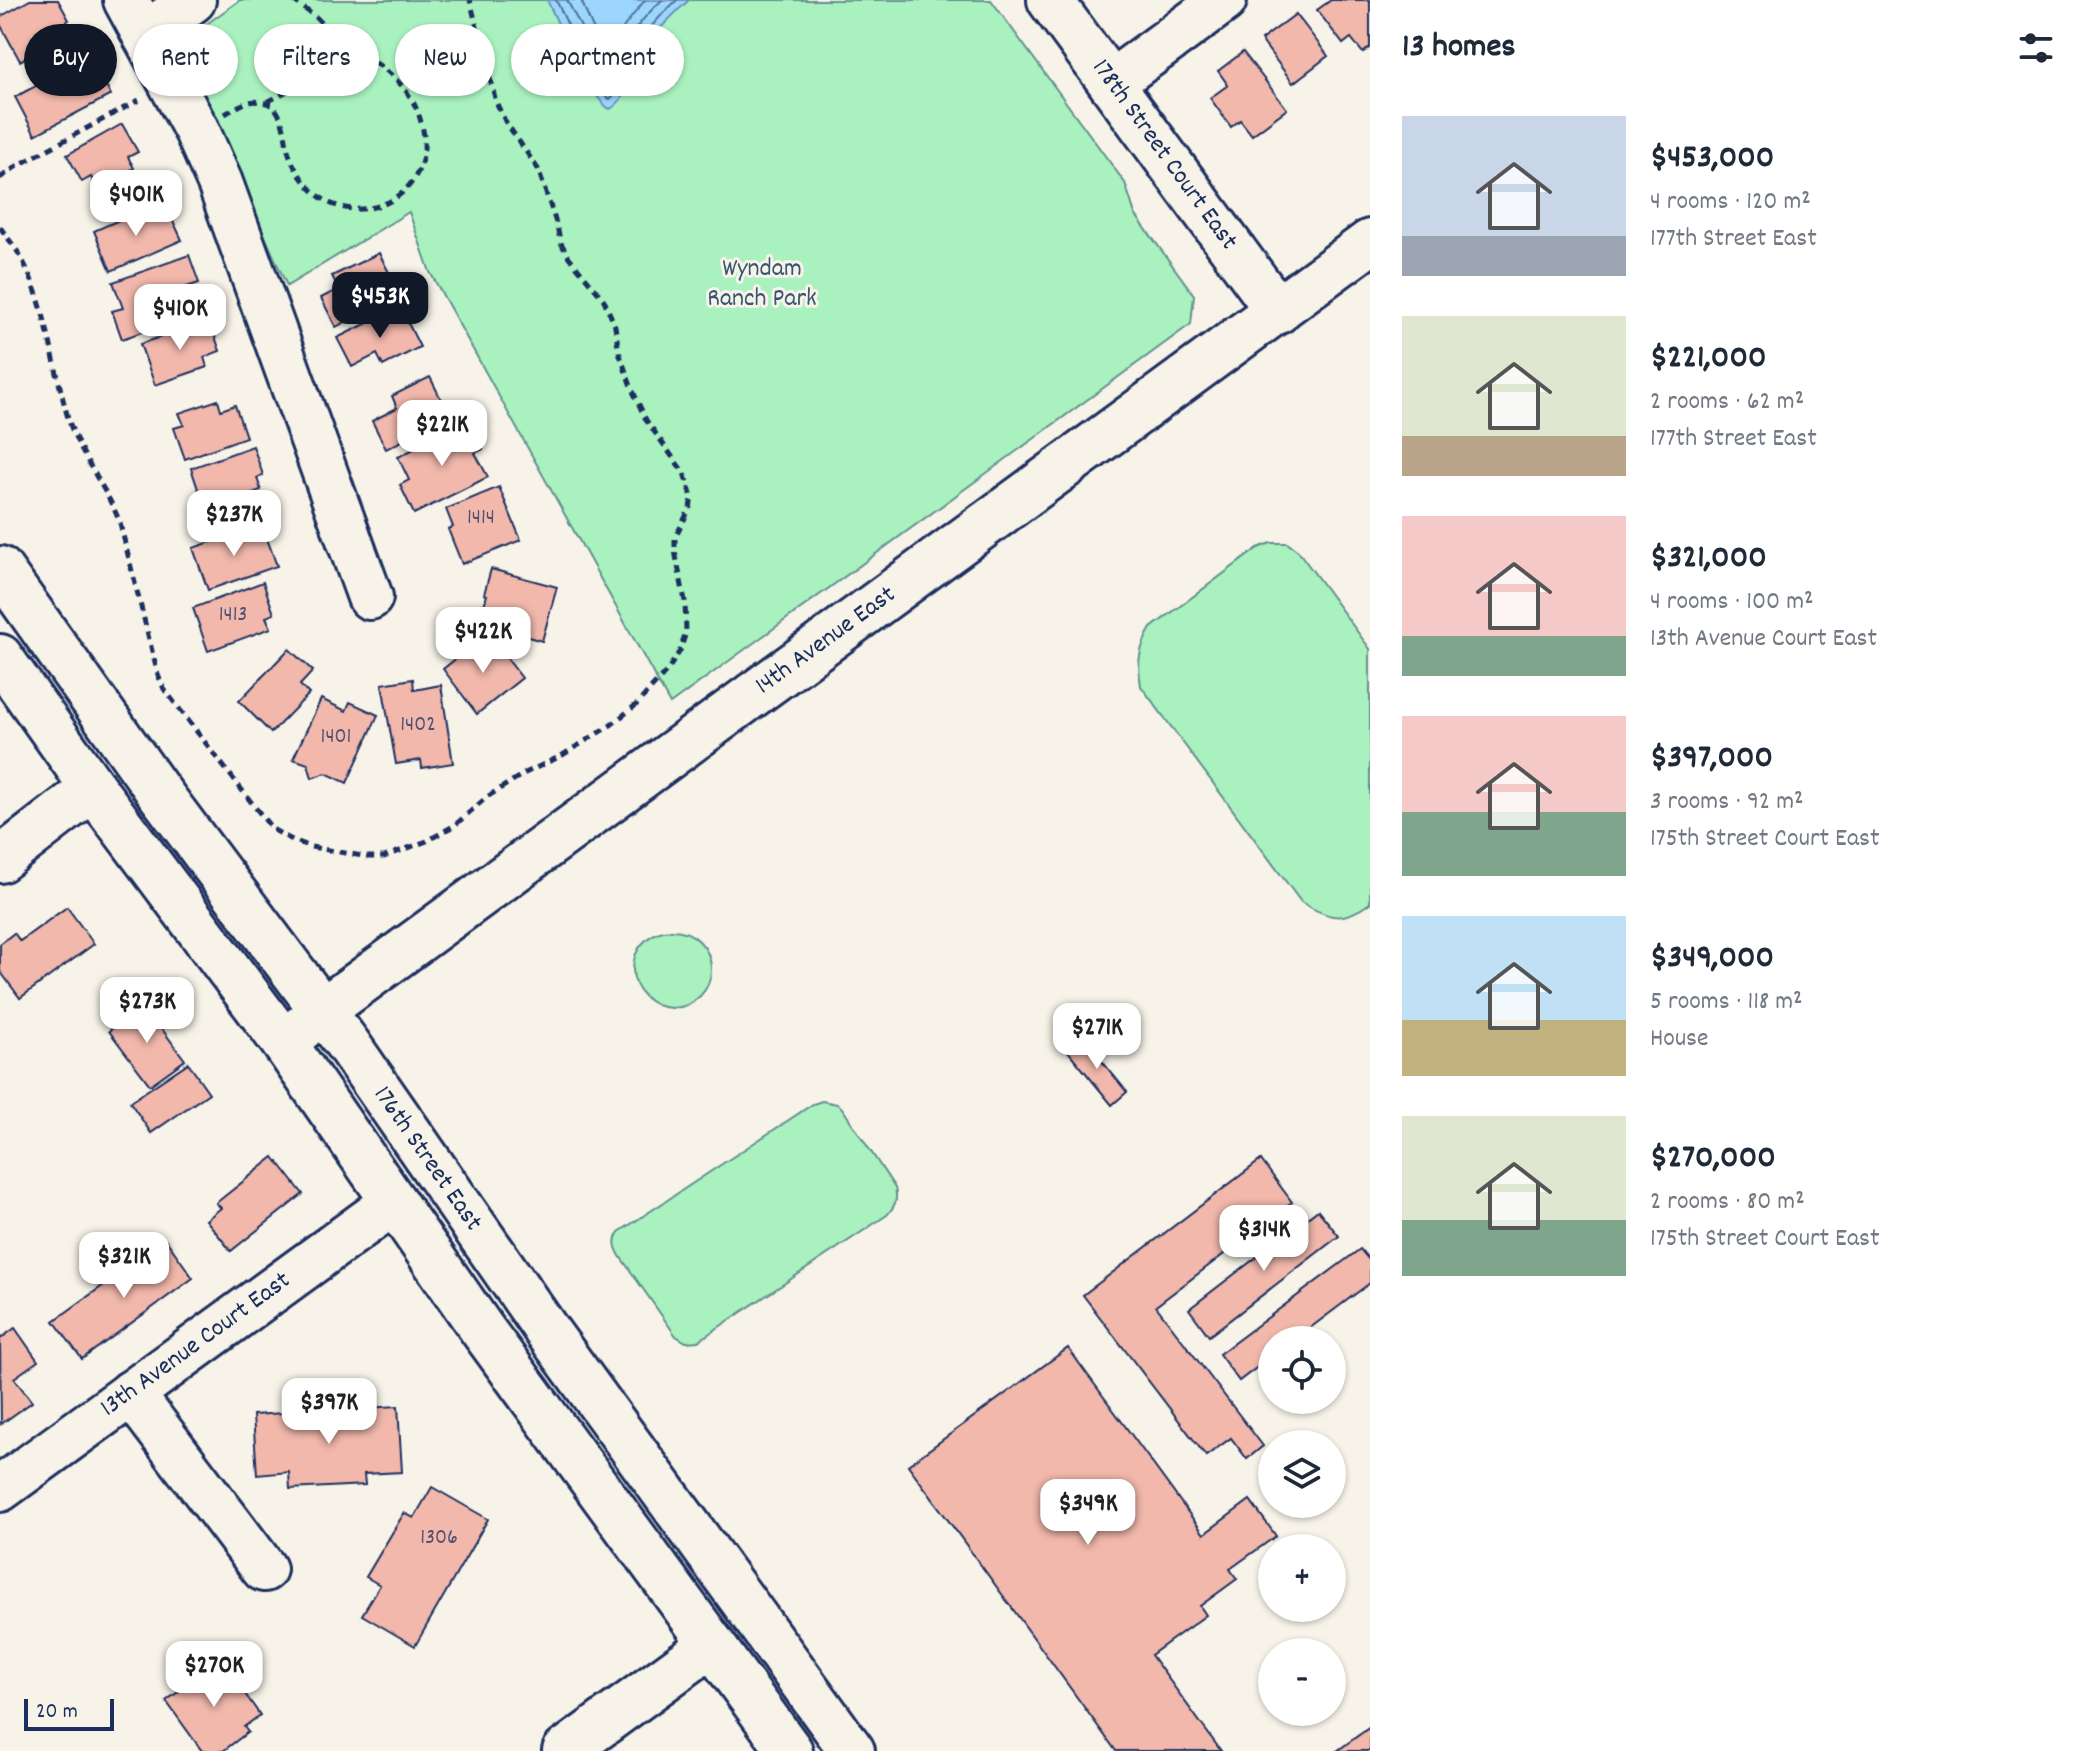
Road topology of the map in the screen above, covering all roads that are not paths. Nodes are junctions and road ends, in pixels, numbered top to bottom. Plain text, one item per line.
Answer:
1 (193, 0) edge
2 (1050, 0) edge
3 (1224, 0) edge
4 (136, 18) edge
5 (1111, 83) junction
6 (1370, 242) edge
7 (1278, 311) junction
8 (0, 569) edge
9 (370, 597) dead end
10 (0, 657) edge
11 (93, 788) junction
12 (0, 860) edge
13 (322, 1011) junction
14 (284, 1043) junction
15 (394, 1202) junction
16 (131, 1393) junction
17 (647, 1471) junction
18 (0, 1489) edge
19 (264, 1569) dead end
20 (712, 1644) junction
21 (565, 1751) edge
22 (790, 1751) edge
23 (852, 1751) edge

1 - 4 street
2 - 5 street, 178th Street Court East
3 - 5 street
4 - 9 street
5 - 7 street, 178th Street Court East
6 - 7 street, 14th Avenue East
7 - 13 street, 14th Avenue East
8 - 13 street, 176th Street East
10 - 11 street, 176th Street East
11 - 12 street
11 - 14 street, 176th Street East
13 - 14 street, 14th Avenue East
13 - 17 street, 176th Street East
14 - 15 street, 176th Street East
15 - 16 street, 13th Avenue Court East
15 - 17 street
15 - 20 street, 176th Street East
16 - 18 street, 13th Avenue Court East
16 - 19 street
17 - 23 street, 176th Street East
20 - 21 street
20 - 22 street, 176th Street East

